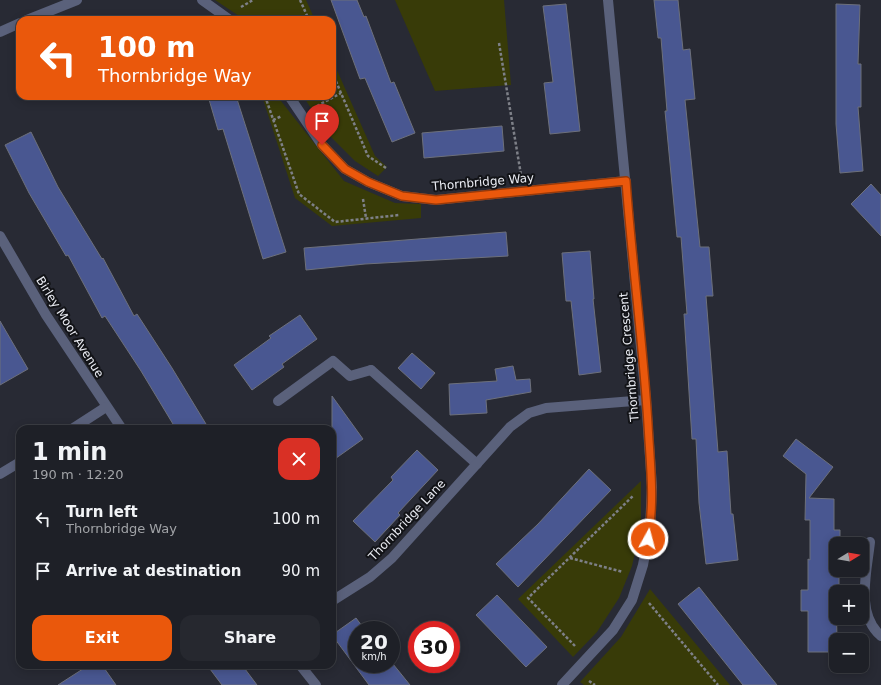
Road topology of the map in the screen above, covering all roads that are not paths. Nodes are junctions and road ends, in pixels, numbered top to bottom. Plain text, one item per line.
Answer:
1 (77, 0) edge
2 (202, 0) edge
3 (608, 0) edge
4 (37, 16) edge
5 (224, 16) edge
6 (16, 25) edge
7 (0, 32) edge
8 (292, 100) edge
9 (626, 181) junction
10 (0, 236) edge
11 (646, 400) junction
12 (278, 401) dead end
13 (106, 407) junction
14 (78, 425) edge
15 (119, 425) edge
16 (16, 464) edge
17 (477, 464) junction
18 (0, 474) edge
19 (870, 542) dead end
20 (336, 598) edge
21 (881, 636) edge
22 (303, 669) edge
23 (316, 685) edge
24 (562, 685) edge

1 - 4 street
2 - 5 street
3 - 9 street, Thornbridge Crescent
6 - 7 street
8 - 9 street, Thornbridge Way
9 - 11 street, Thornbridge Crescent
10 - 13 street, Birley Moor Avenue
11 - 17 street, Thornbridge Lane
11 - 24 street, Thornbridge Crescent
12 - 17 street
13 - 14 street
13 - 15 street, Birley Moor Avenue
16 - 18 street
17 - 20 street, Thornbridge Lane
19 - 21 street
22 - 23 street

